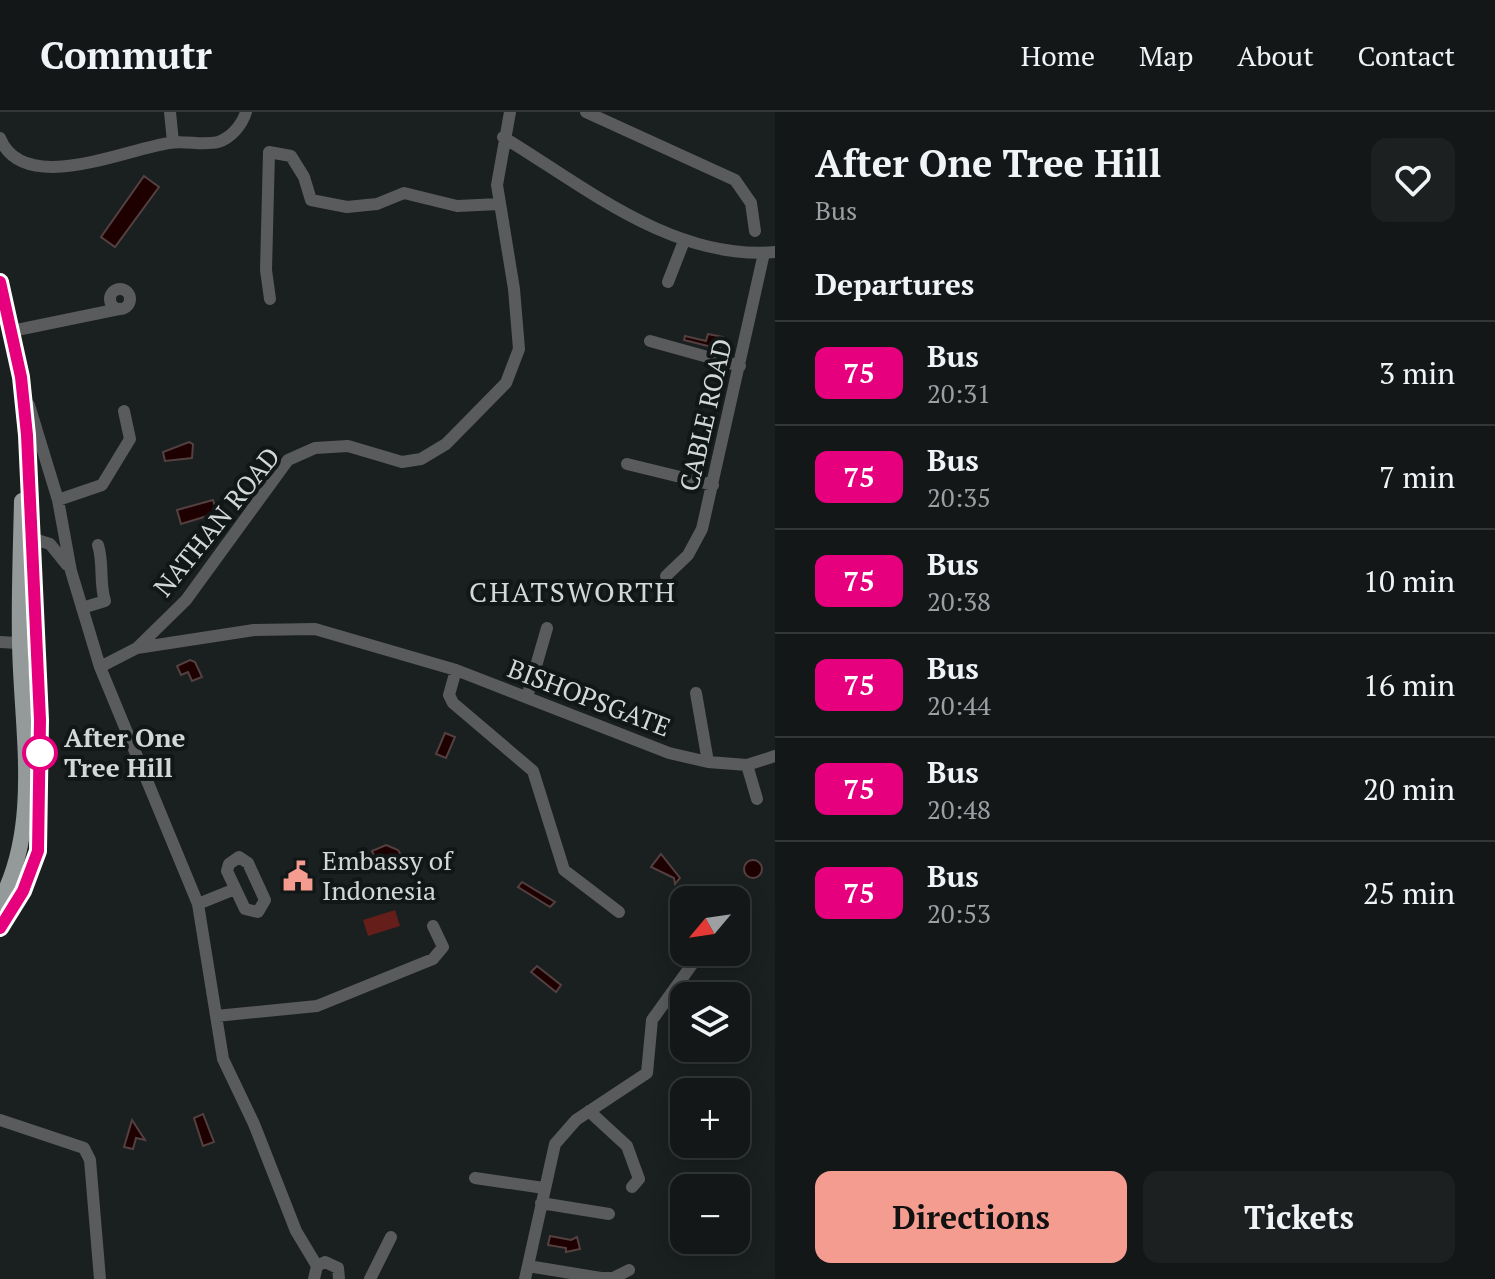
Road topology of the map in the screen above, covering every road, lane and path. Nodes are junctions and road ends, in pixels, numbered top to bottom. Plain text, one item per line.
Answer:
1 (170, 112) edge
2 (246, 112) edge
3 (510, 112) edge
4 (586, 112) edge
5 (503, 137) junction
6 (0, 138) edge
7 (173, 142) junction
8 (500, 204) junction
9 (755, 231) dead end
10 (684, 241) junction
11 (770, 253) edge
12 (0, 282) edge
13 (668, 282) dead end
14 (270, 299) dead end
15 (119, 309) dead end
16 (6, 328) edge
17 (650, 341) dead end
18 (740, 366) junction
19 (21, 377) junction
20 (124, 411) dead end
21 (627, 464) dead end
22 (713, 485) junction
23 (58, 500) junction
24 (63, 526) junction
25 (37, 540) junction
26 (98, 545) dead end
27 (71, 571) junction
28 (666, 576) dead end
29 (81, 603) junction
30 (547, 628) dead end
31 (0, 642) edge
32 (28, 643) junction
33 (137, 648) junction
34 (120, 657) junction
35 (100, 667) junction
36 (456, 670) junction
37 (107, 685) junction
38 (696, 693) dead end
39 (527, 697) junction
40 (775, 756) edge
41 (708, 762) junction
42 (747, 765) junction
43 (757, 799) dead end
44 (235, 889) dead end
45 (0, 902) edge
46 (198, 904) junction
47 (619, 912) dead end
48 (433, 926) dead end
49 (0, 928) edge
50 (691, 966) edge
51 (216, 1016) junction
52 (589, 1111) junction
53 (0, 1120) edge
54 (475, 1178) dead end
55 (632, 1187) dead end
56 (544, 1188) junction
57 (541, 1203) junction
58 (609, 1214) dead end
59 (391, 1237) dead end
60 (629, 1270) dead end
61 (315, 1272) edge
62 (526, 1273) edge
63 (341, 1278) edge
64 (100, 1279) edge
65 (370, 1279) edge

1 - 7 street
2 - 7 street
3 - 5 street, NATHAN ROAD
4 - 9 street
5 - 8 street, NATHAN ROAD
5 - 10 street, CABLE ROAD
6 - 7 street
8 - 14 street
8 - 33 street, NATHAN ROAD
10 - 11 street, CABLE ROAD
10 - 13 street
11 - 18 street, CABLE ROAD
12 - 16 main road
15 - 16 street
16 - 19 main road
16 - 32 main road
17 - 18 street
18 - 22 street, CABLE ROAD
19 - 23 street
19 - 25 main road
20 - 23 street
21 - 22 street
22 - 28 street, CABLE ROAD
23 - 24 street
24 - 25 street
24 - 27 street
25 - 27 street
25 - 32 main road
26 - 29 street
27 - 29 street
29 - 35 street
30 - 39 street
31 - 32 street
32 - 45 main road
32 - 49 main road
33 - 34 street, NATHAN ROAD
33 - 36 street, BISHOPSGATE
34 - 35 street, NATHAN ROAD
34 - 37 street
35 - 37 street
36 - 39 street, BISHOPSGATE
36 - 47 street
37 - 46 street
38 - 41 street, BISHOPSGATE
39 - 41 street, BISHOPSGATE
40 - 42 street, BISHOPSGATE
41 - 42 street, BISHOPSGATE
42 - 43 street
44 - 46 street
46 - 51 street
48 - 51 street
50 - 52 street
51 - 61 street
52 - 55 street
52 - 56 street
53 - 64 street
54 - 56 street
56 - 57 street
57 - 58 street
57 - 62 street
59 - 65 street
60 - 62 street
61 - 63 street

